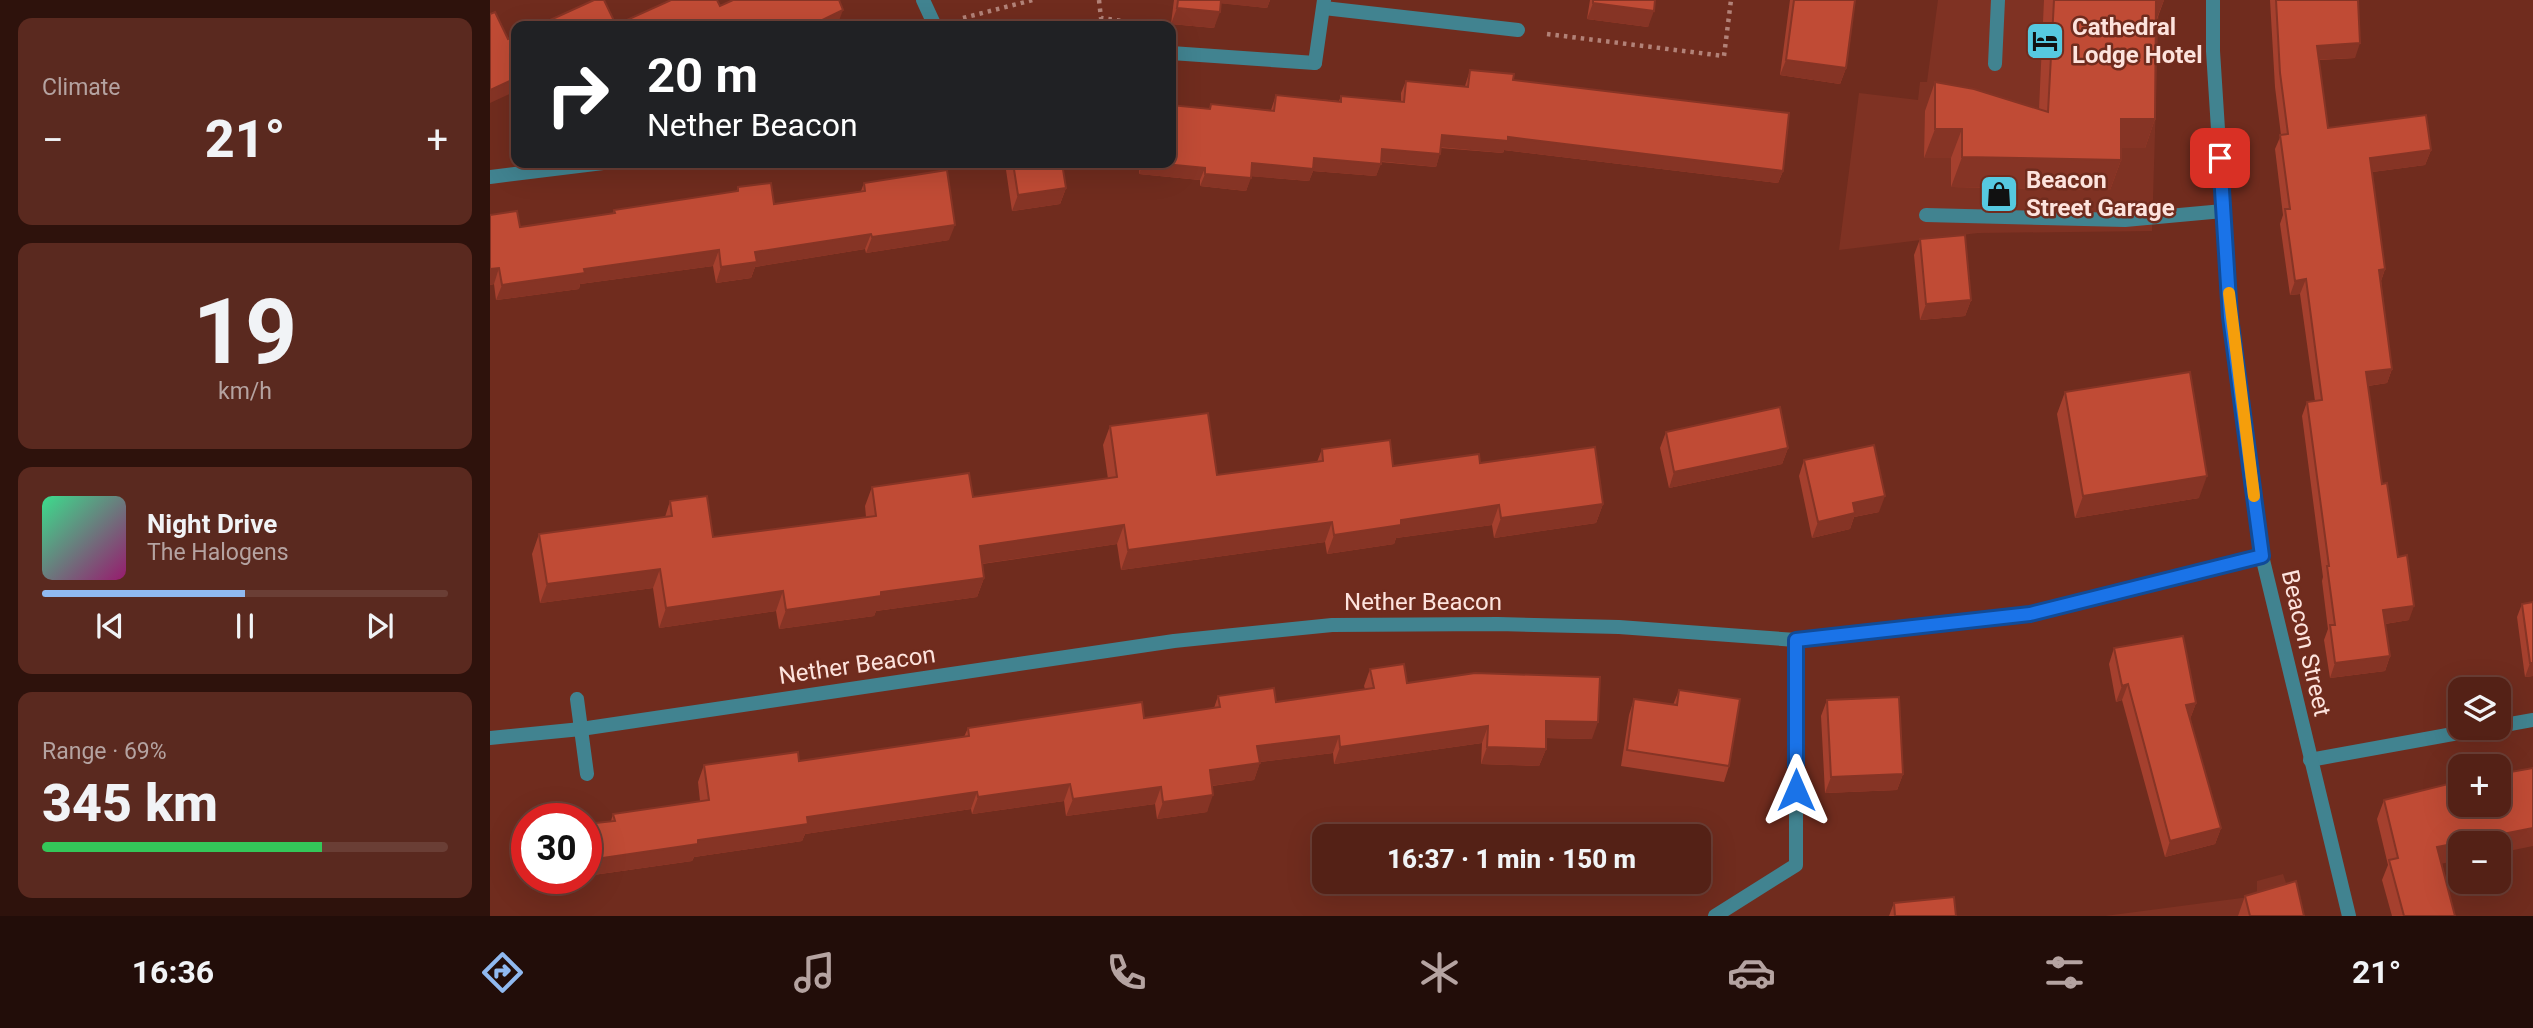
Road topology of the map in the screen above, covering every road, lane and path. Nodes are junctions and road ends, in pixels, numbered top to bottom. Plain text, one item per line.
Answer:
1 (923, 0) edge
2 (1033, 0) edge
3 (1099, 0) edge
4 (1731, 0) edge
5 (1998, 0) edge
6 (2213, 0) edge
7 (1324, 4) edge
8 (933, 21) edge
9 (954, 21) edge
10 (1122, 21) edge
11 (1518, 30) joint
12 (1176, 52) edge
13 (1995, 64) dead end
14 (563, 168) edge
15 (490, 177) edge
16 (2223, 211) junction
17 (1926, 215) dead end
18 (2262, 556) junction
19 (1796, 640) junction
20 (577, 699) dead end
21 (2533, 720) edge
22 (2511, 724) edge
23 (581, 729) junction
24 (2448, 735) edge
25 (490, 738) edge
26 (2310, 760) junction
27 (587, 774) dead end
28 (1715, 916) edge
29 (2349, 916) edge

1 - 8 street
2 - 9 path
3 - 10 path
4 - 11 path
5 - 13 street
6 - 16 street, Beacon Street
7 - 11 street
7 - 12 street
14 - 15 street
16 - 17 street
16 - 18 street, Beacon Street
18 - 19 street, Nether Beacon
18 - 26 street, Beacon Street
19 - 23 street, Nether Beacon
19 - 28 street
20 - 23 street
21 - 22 street
23 - 25 street, Nether Beacon
23 - 27 street
24 - 26 street
26 - 29 street, Beacon Street

